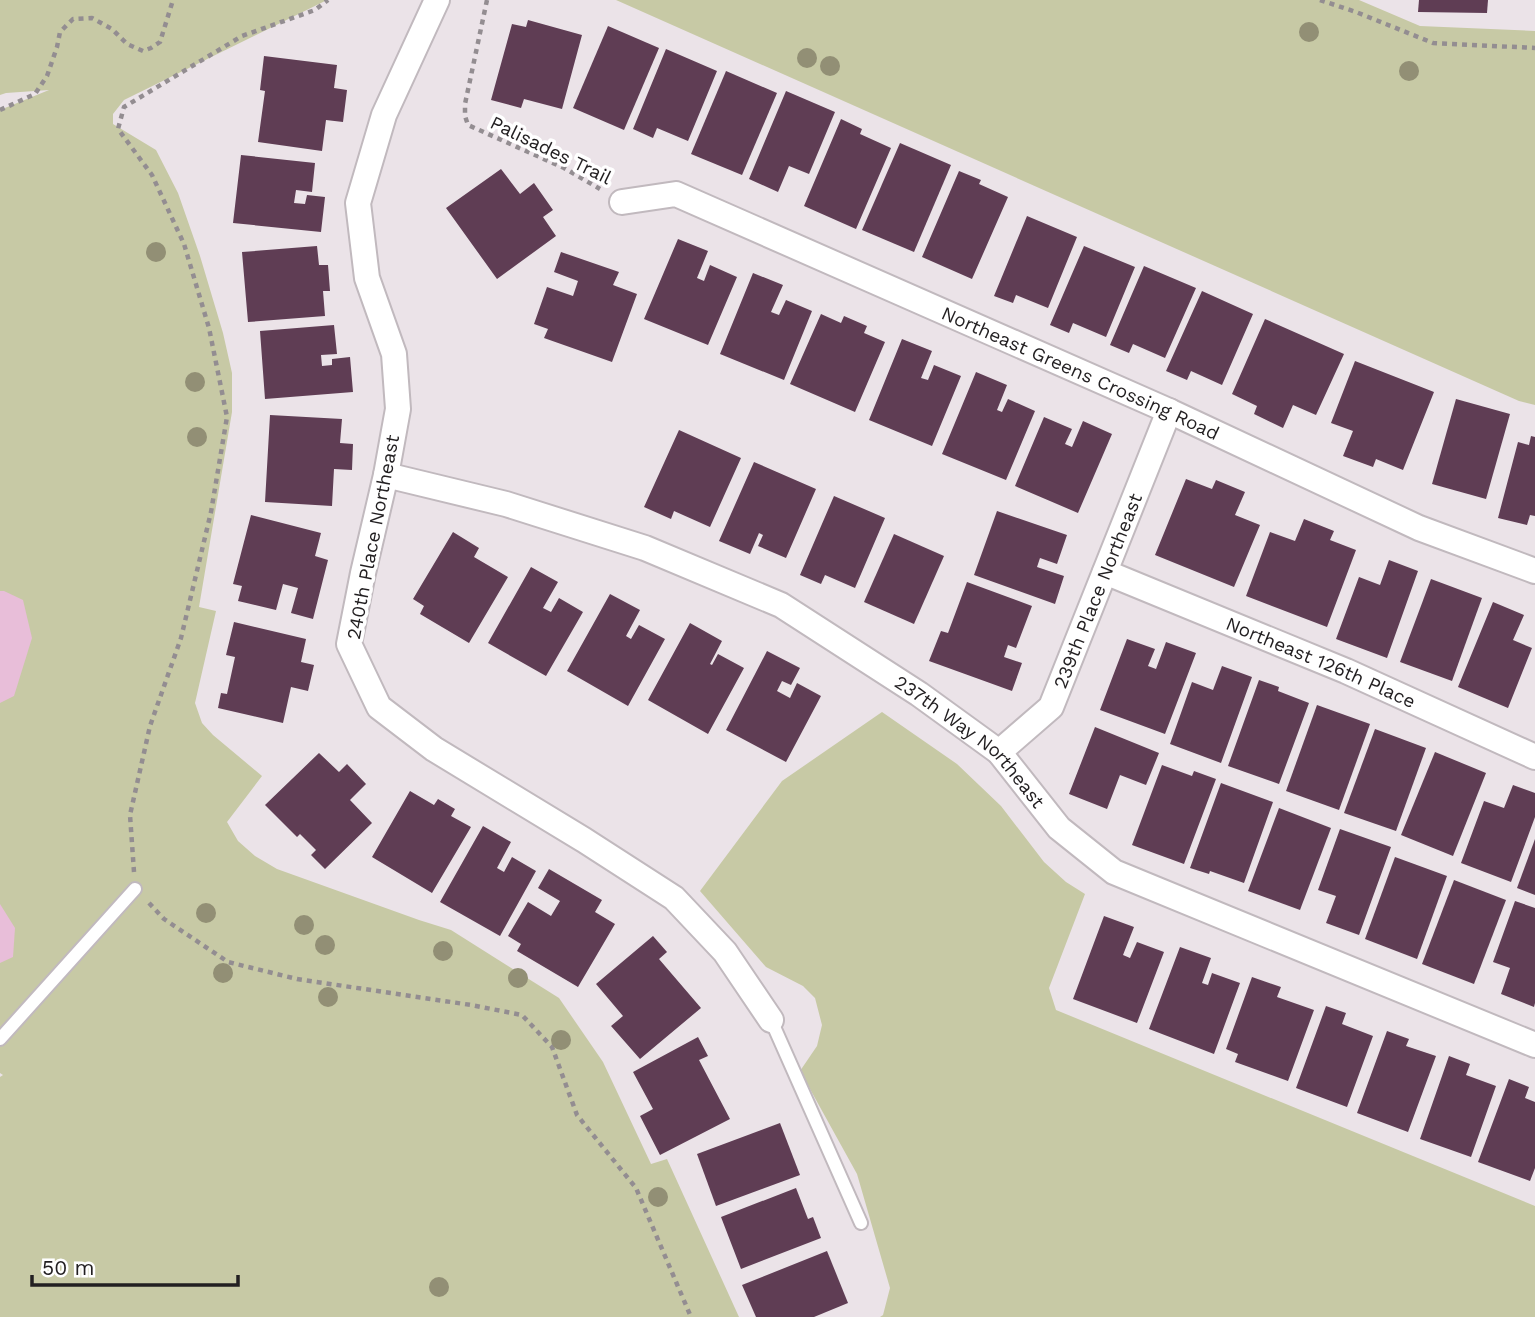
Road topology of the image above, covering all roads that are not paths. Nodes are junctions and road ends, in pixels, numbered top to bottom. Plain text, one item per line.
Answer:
1 (437, 0) edge
2 (622, 202) road end
3 (1170, 411) junction
4 (386, 475) junction
5 (1535, 571) edge
6 (1105, 572) junction
7 (999, 752) junction
8 (1535, 757) edge
9 (135, 889) road end
10 (771, 1020) joint
11 (0, 1039) edge
12 (1535, 1045) edge
13 (861, 1223) dead end

1 - 4 street, 240th Place Northeast
2 - 3 street, Northeast Greens Crossing Road
3 - 5 street, Northeast Greens Crossing Road
3 - 6 street, 239th Place Northeast
4 - 7 street, 237th Way Northeast
4 - 10 street, 240th Place Northeast
6 - 7 street, 239th Place Northeast
6 - 8 street, Northeast 126th Place
7 - 12 street, 237th Way Northeast
9 - 11 lane
10 - 13 lane

